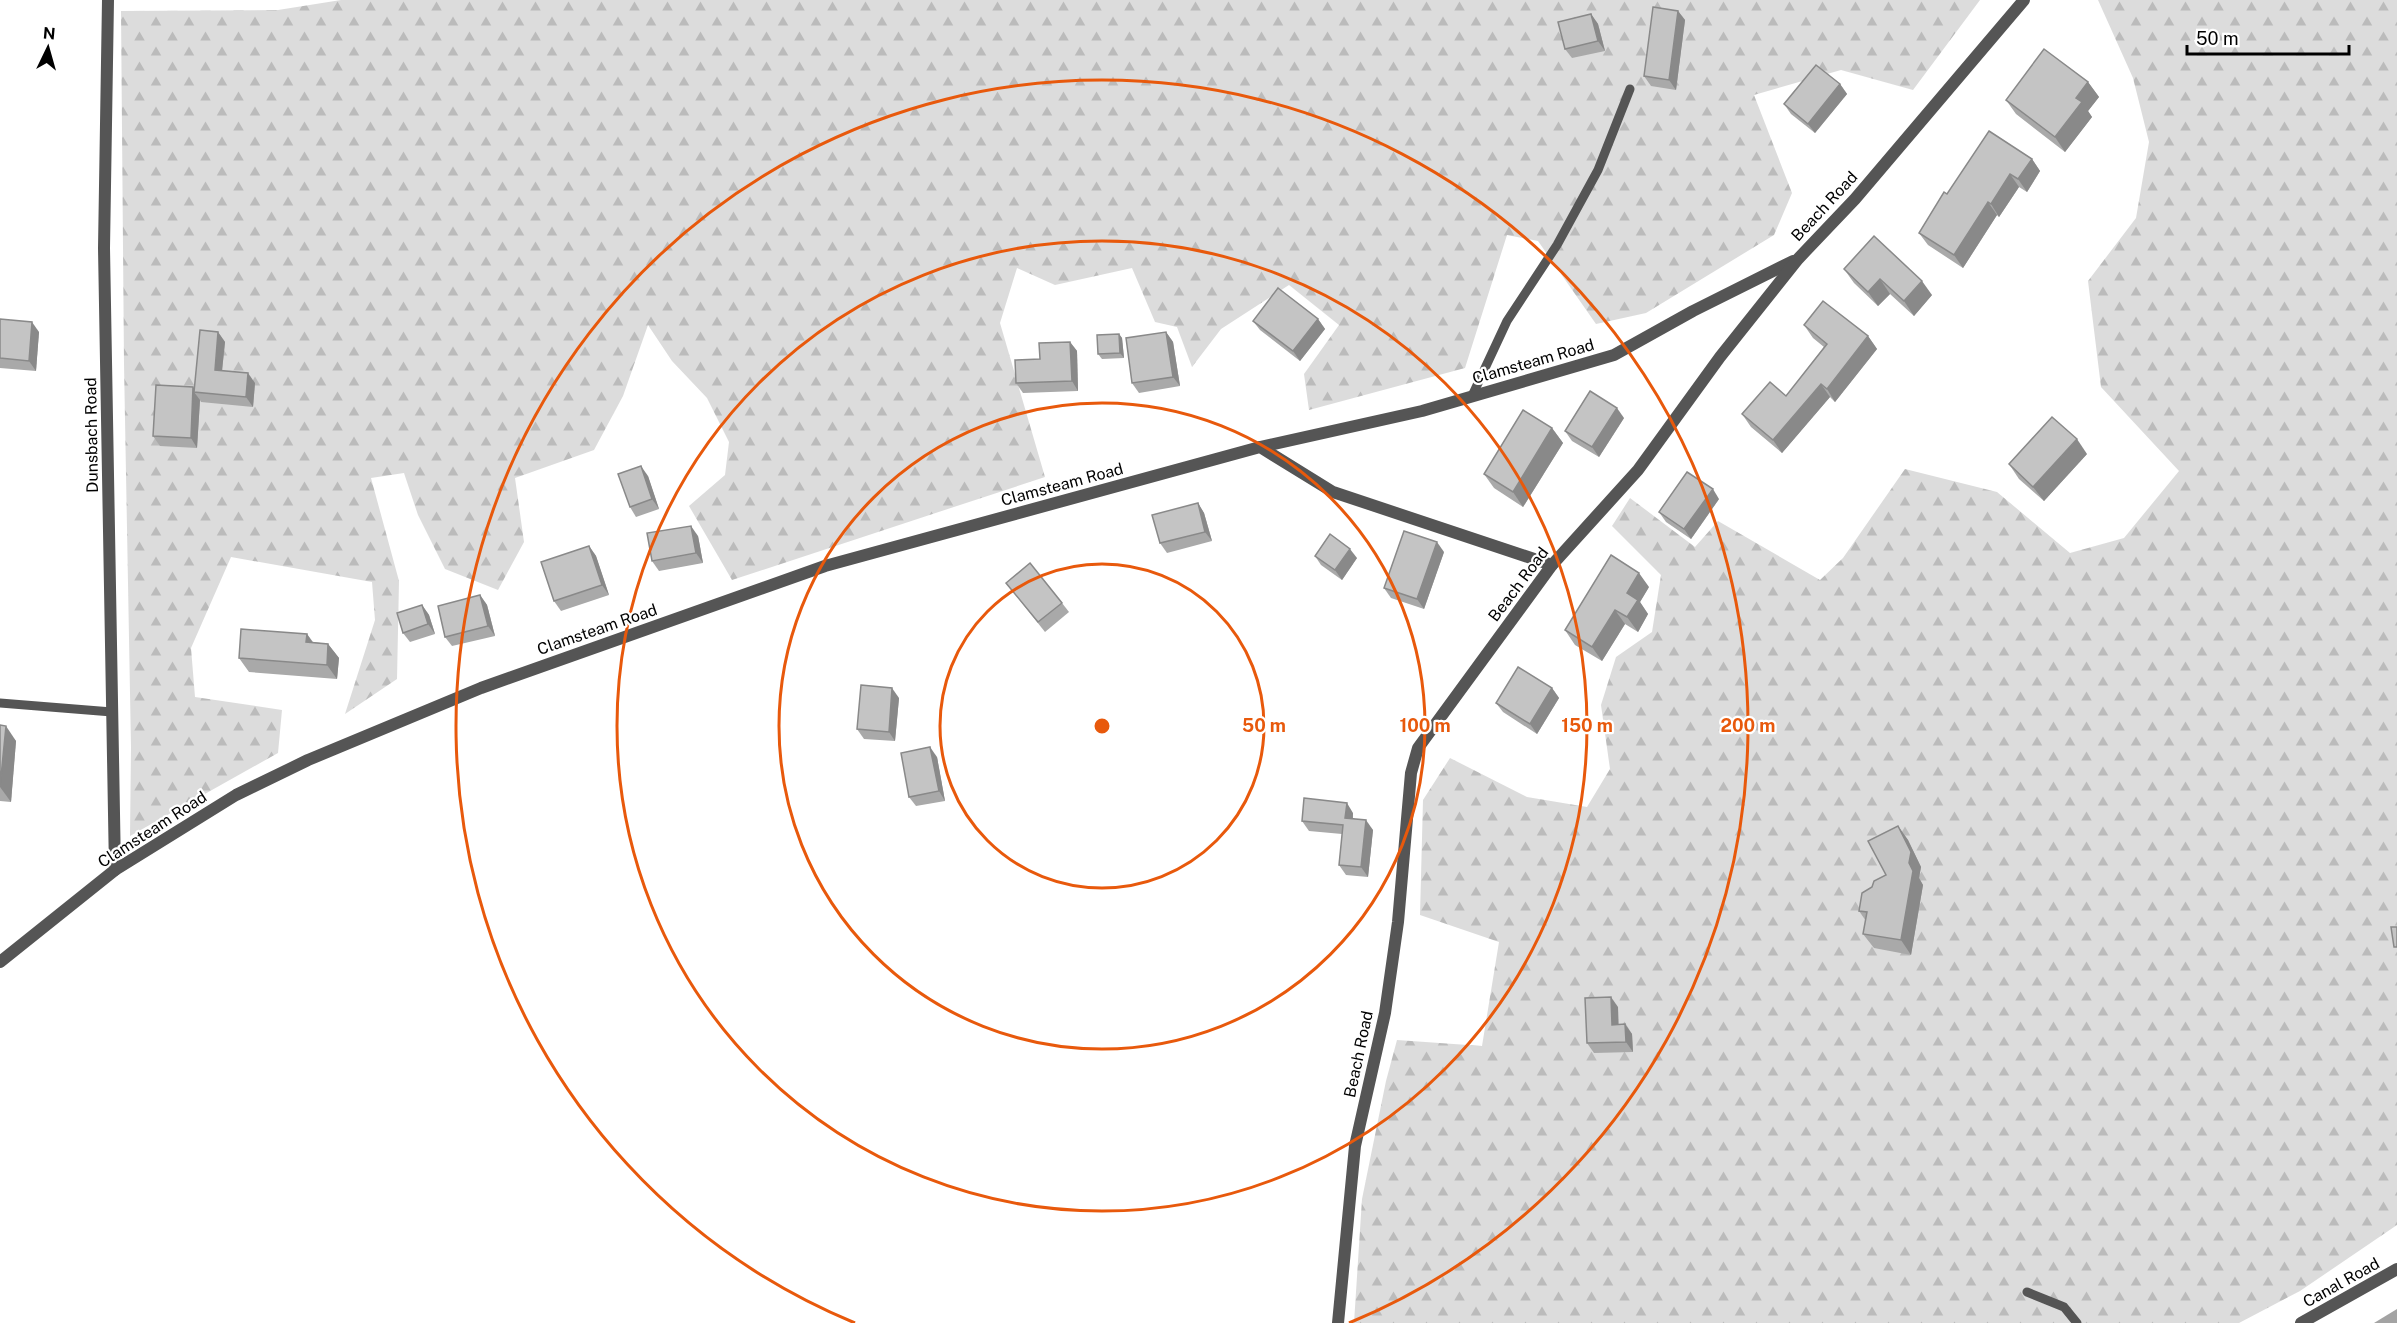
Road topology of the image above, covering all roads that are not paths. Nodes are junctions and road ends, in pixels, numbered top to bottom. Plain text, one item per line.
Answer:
1 (108, 0) edge
2 (2024, 0) edge
3 (1630, 89) dead end
4 (1798, 259) junction
5 (1472, 396) junction
6 (1260, 447) junction
7 (1552, 565) junction
8 (0, 703) edge
9 (112, 712) junction
10 (115, 870) junction
11 (0, 962) edge
12 (2397, 1269) edge
13 (2028, 1292) dead end
14 (1338, 1323) edge
15 (2077, 1323) edge
16 (2301, 1323) edge

1 - 9 street, Dunsbach Road
2 - 4 street, Beach Road
3 - 5 lane
4 - 5 street, Clamsteam Road
4 - 7 street, Beach Road
5 - 6 street, Clamsteam Road
6 - 7 street
6 - 10 street, Clamsteam Road
7 - 14 street, Beach Road
8 - 9 lane
9 - 10 street, Dunsbach Road
10 - 11 street, Clamsteam Road
12 - 16 street, Canal Road
13 - 15 lane

